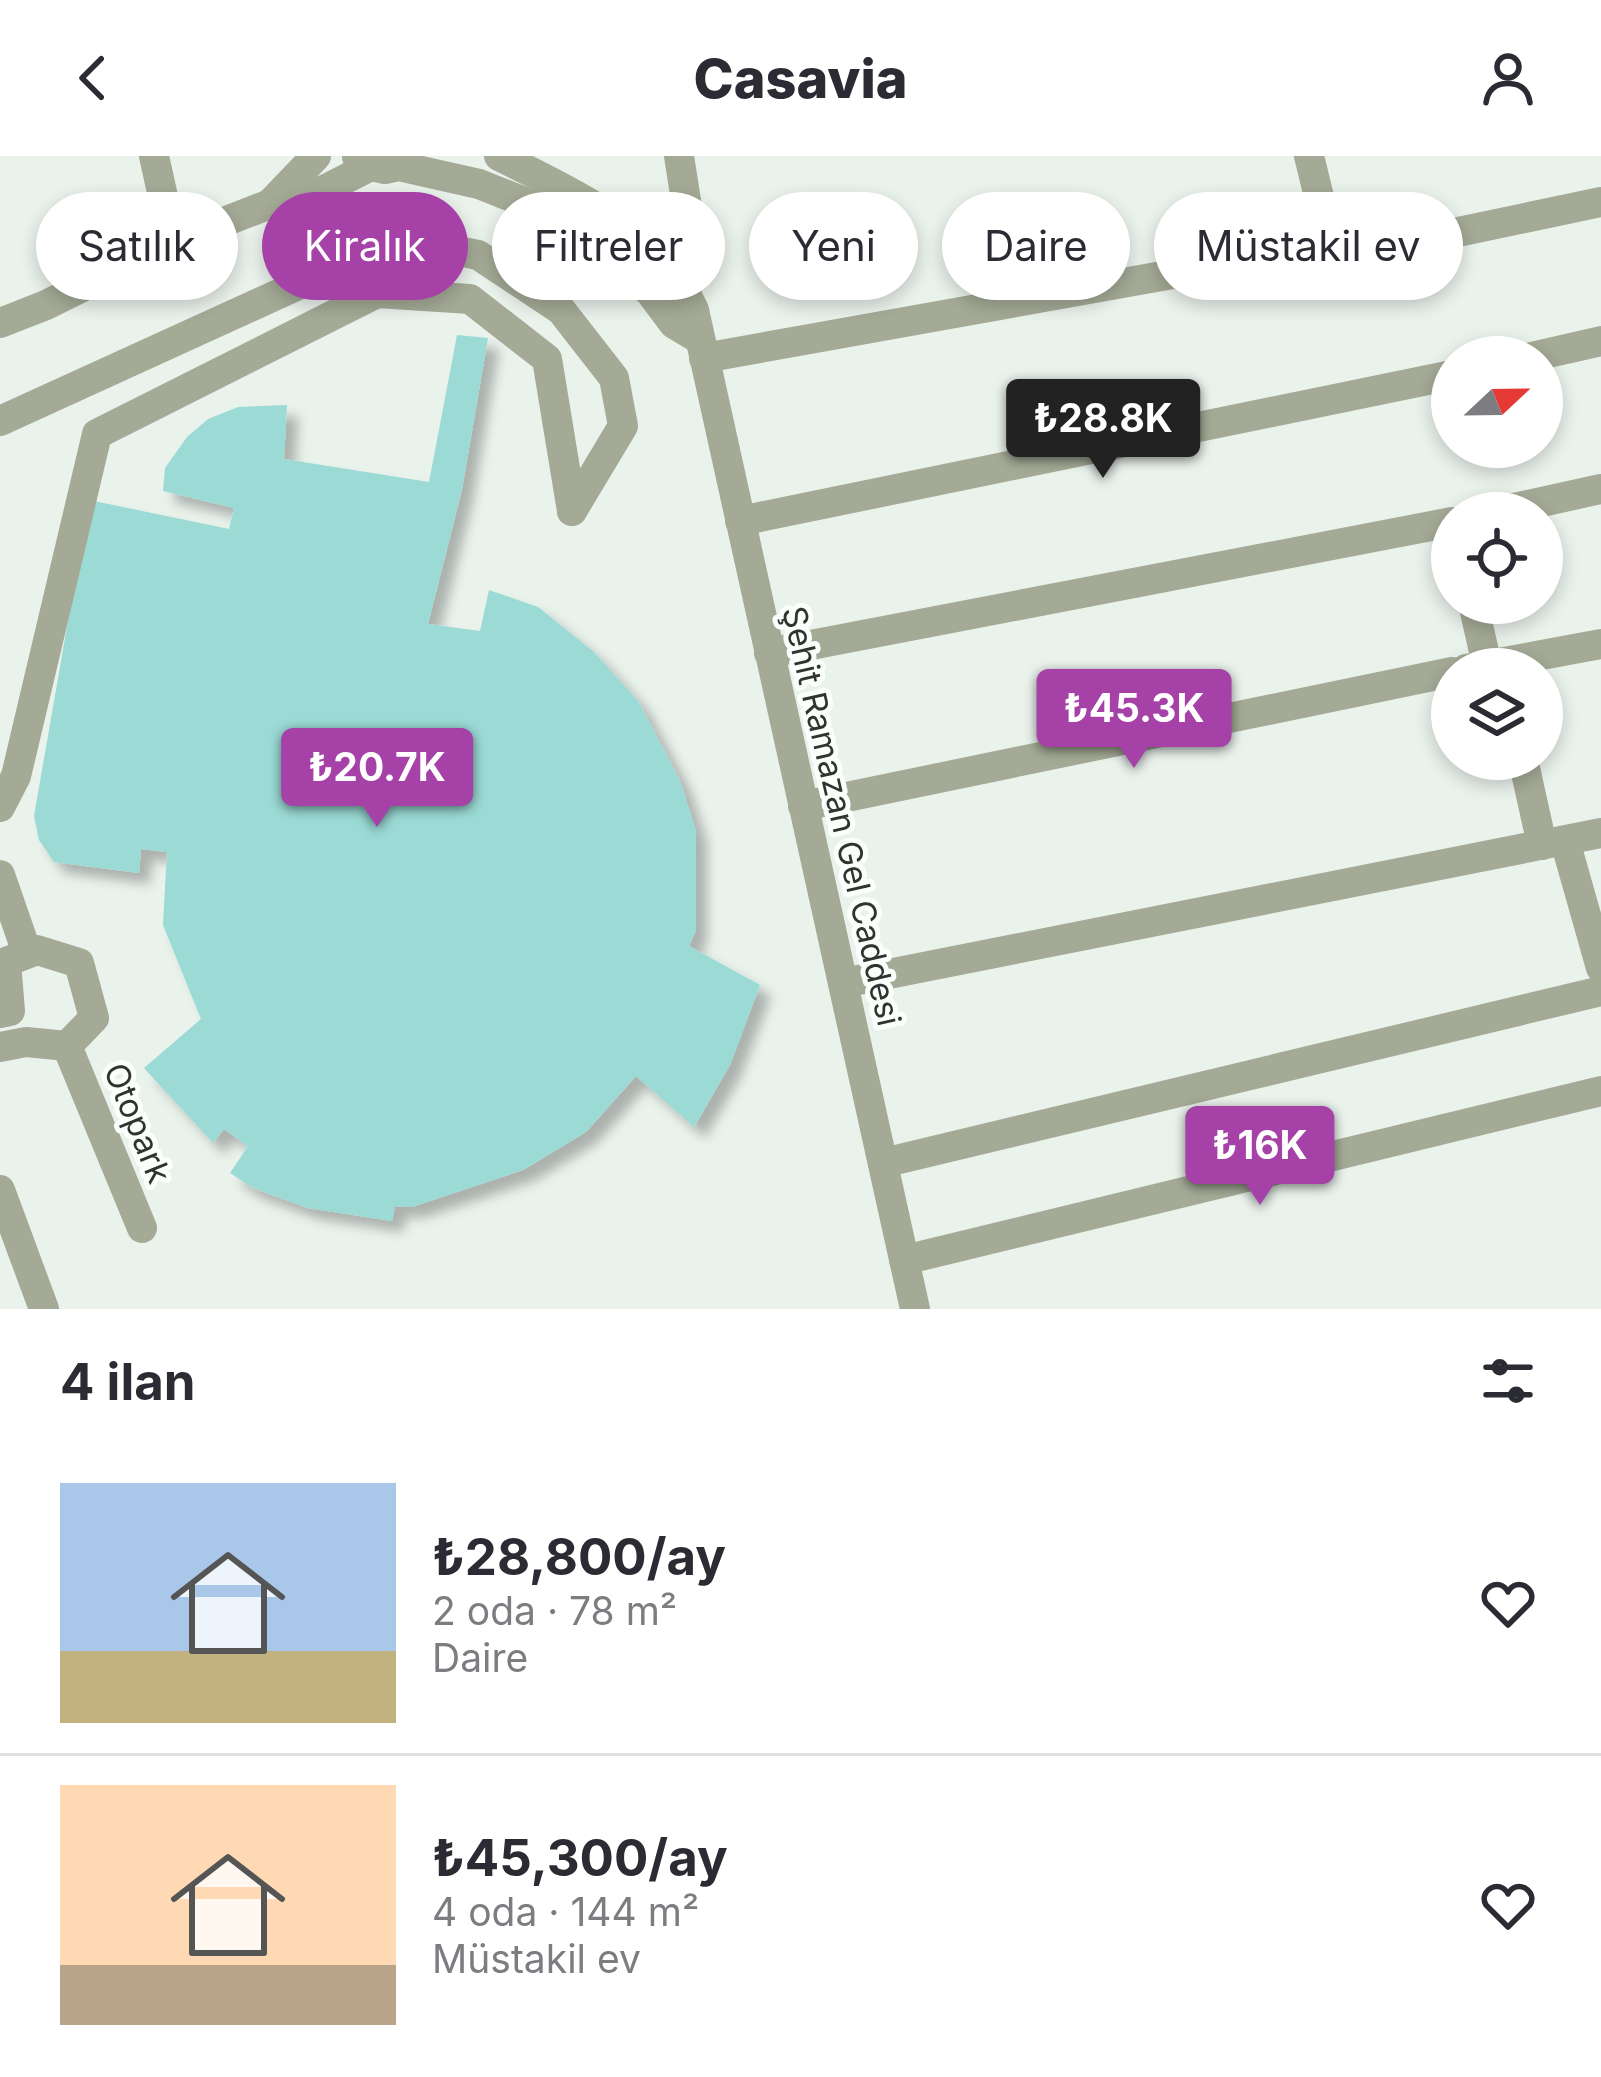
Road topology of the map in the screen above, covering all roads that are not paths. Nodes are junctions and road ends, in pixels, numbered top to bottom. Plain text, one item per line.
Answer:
1 (154, 156) edge
2 (316, 156) edge
3 (500, 156) edge
4 (679, 156) edge
5 (1310, 156) edge
6 (385, 161) edge
7 (534, 165) edge
8 (162, 192) edge
9 (282, 192) edge
10 (320, 192) edge
11 (574, 192) edge
12 (685, 192) edge
13 (1318, 192) edge
14 (1601, 202) edge
15 (1463, 231) edge
16 (1154, 276) edge
17 (54, 300) edge
18 (689, 300) edge
19 (0, 323) edge
20 (1601, 341) edge
21 (702, 348) junction
22 (1563, 350) edge
23 (1431, 380) edge
24 (0, 421) edge
25 (1601, 489) edge
26 (1563, 497) edge
27 (740, 520) junction
28 (1431, 526) edge
29 (1601, 644) edge
30 (1563, 651) edge
31 (769, 653) junction
32 (1431, 676) edge
33 (1531, 780) edge
34 (803, 806) junction
35 (0, 807) edge
36 (1601, 833) edge
37 (1554, 843) junction
38 (0, 875) edge
39 (27, 953) junction
40 (1601, 968) edge
41 (843, 983) junction
42 (1601, 991) edge
43 (0, 1013) edge
44 (67, 1046) junction
45 (0, 1047) edge
46 (1601, 1091) edge
47 (883, 1163) junction
48 (0, 1190) edge
49 (142, 1228) dead end
50 (904, 1260) junction
51 (44, 1309) edge
52 (915, 1309) edge

1 - 8 street
2 - 9 street
3 - 7 street
4 - 12 street
5 - 13 street
6 - 10 street
6 - 21 street
7 - 11 street
14 - 15 street
16 - 21 street
17 - 19 street
18 - 21 street, Şehit Ramazan Gel Caddesi
20 - 22 street
21 - 27 street, Şehit Ramazan Gel Caddesi
23 - 27 street
24 - 35 street
25 - 26 street
27 - 31 street, Şehit Ramazan Gel Caddesi
28 - 31 street
29 - 30 street
31 - 34 street, Şehit Ramazan Gel Caddesi
32 - 34 street
33 - 37 street
34 - 41 street, Şehit Ramazan Gel Caddesi
36 - 37 street
37 - 40 street
37 - 41 street
38 - 39 street
39 - 43 street
39 - 44 street
41 - 47 street, Şehit Ramazan Gel Caddesi
42 - 47 street
44 - 45 street
44 - 49 street, Otopark
46 - 50 street
47 - 50 street, Şehit Ramazan Gel Caddesi
48 - 51 street
50 - 52 street, Şehit Ramazan Gel Caddesi

